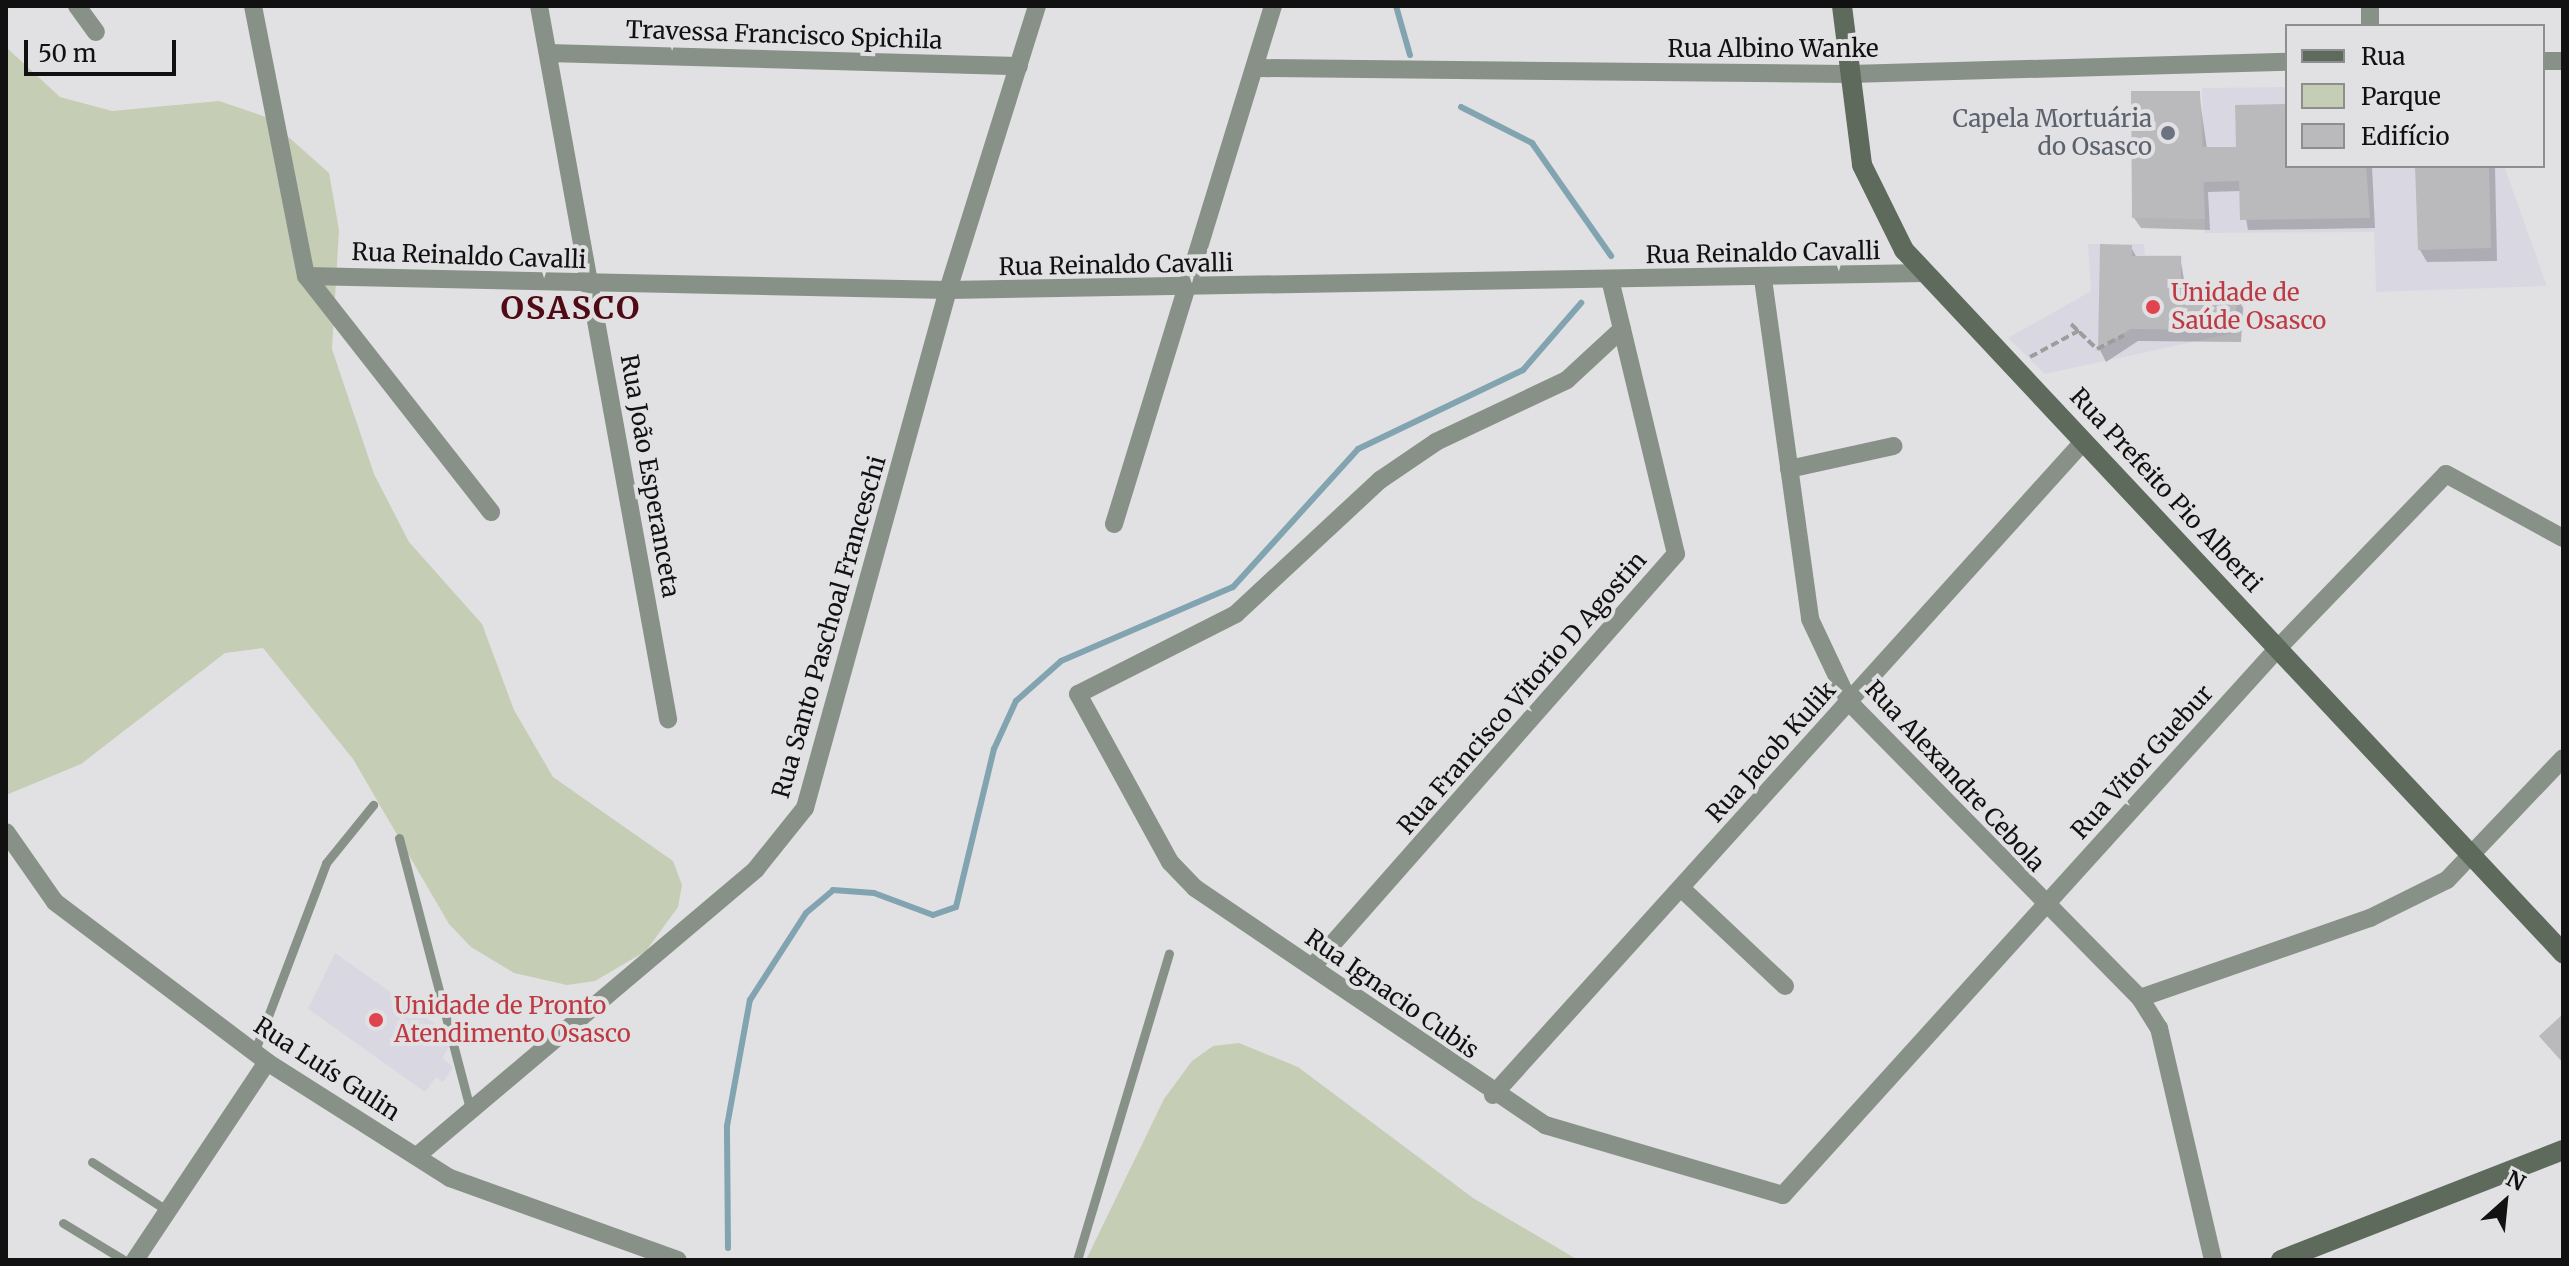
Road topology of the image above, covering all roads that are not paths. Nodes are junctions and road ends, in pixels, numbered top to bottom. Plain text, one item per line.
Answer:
1 (77, 6) edge
2 (253, 6) edge
3 (539, 6) edge
4 (1037, 6) edge
5 (1273, 6) edge
6 (1842, 6) edge
7 (96, 32) dead end
8 (548, 53) junction
9 (2285, 62) edge
10 (1019, 66) junction
11 (1258, 68) junction
12 (1850, 74) junction
13 (1926, 273) junction
14 (306, 276) junction
15 (1763, 279) junction
16 (1610, 280) junction
17 (592, 284) junction
18 (1184, 289) junction
19 (948, 290) junction
20 (1622, 329) junction
21 (2084, 441) junction
22 (1894, 446) dead end
23 (1789, 469) junction
24 (491, 512) dead end
25 (1114, 524) dead end
26 (2563, 538) edge
27 (2279, 647) junction
28 (1849, 702) junction
29 (668, 719) dead end
30 (2563, 758) edge
31 (373, 805) dead end
32 (6, 832) edge
33 (399, 838) dead end
34 (2466, 856) junction
35 (1681, 888) junction
36 (2044, 906) junction
37 (2563, 953) edge
38 (1169, 954) dead end
39 (1313, 966) junction
40 (1785, 986) dead end
41 (2140, 998) junction
42 (260, 1058) junction
43 (1493, 1095) junction
44 (470, 1109) junction
45 (2563, 1150) edge
46 (418, 1155) junction
47 (92, 1162) dead end
48 (1783, 1195) joint
49 (168, 1211) junction
50 (63, 1223) dead end
51 (124, 1260) edge
52 (135, 1260) edge
53 (678, 1260) edge
54 (1077, 1260) edge
55 (2213, 1260) edge
56 (2281, 1260) edge

1 - 7 street
2 - 14 street
3 - 8 street, Rua João Esperanceta
4 - 10 street, Rua Santo Paschoal Franceschi
5 - 11 street
6 - 12 main road, Rua Prefeito Pio Alberti
8 - 10 street, Travessa Francisco Spichila
8 - 17 street, Rua João Esperanceta
9 - 12 street, Rua Albino Wanke
10 - 19 street, Rua Santo Paschoal Franceschi
11 - 12 street, Rua Albino Wanke
11 - 18 street
12 - 13 main road, Rua Prefeito Pio Alberti
13 - 15 street, Rua Reinaldo Cavalli
13 - 21 main road, Rua Prefeito Pio Alberti
14 - 17 street, Rua Reinaldo Cavalli
14 - 24 street
15 - 16 street, Rua Reinaldo Cavalli
15 - 23 street, Rua Alexandre Cebola
16 - 18 street, Rua Reinaldo Cavalli
16 - 20 street, Rua Francisco Vitorio D Agostin
17 - 19 street, Rua Reinaldo Cavalli
17 - 29 street, Rua João Esperanceta
18 - 19 street, Rua Reinaldo Cavalli
18 - 25 street
19 - 44 street, Rua Santo Paschoal Franceschi
20 - 39 street, Rua Francisco Vitorio D Agostin
20 - 39 street, Rua Ignacio Cubis
21 - 27 main road, Rua Prefeito Pio Alberti
21 - 28 street, Rua Jacob Kulik
22 - 23 street
23 - 28 street, Rua Alexandre Cebola
26 - 27 street, Rua Vitor Guebur
27 - 34 main road, Rua Prefeito Pio Alberti
27 - 36 street, Rua Vitor Guebur
28 - 35 street, Rua Jacob Kulik
28 - 36 street, Rua Alexandre Cebola
30 - 34 street
31 - 42 lane
32 - 42 street, Rua Luís Gulin
33 - 44 lane
34 - 37 main road, Rua Prefeito Pio Alberti
34 - 41 street
35 - 40 street
35 - 43 street, Rua Jacob Kulik
36 - 41 street, Rua Alexandre Cebola
36 - 48 street, Rua Vitor Guebur
38 - 54 lane
39 - 43 street, Rua Ignacio Cubis
41 - 55 street, Rua Alexandre Cebola
42 - 46 street, Rua Luís Gulin
42 - 49 street
43 - 48 street, Rua Ignacio Cubis
44 - 46 street, Rua Santo Paschoal Franceschi
45 - 56 main road
46 - 53 street, Rua Luís Gulin
47 - 49 lane
49 - 52 street
50 - 51 lane

